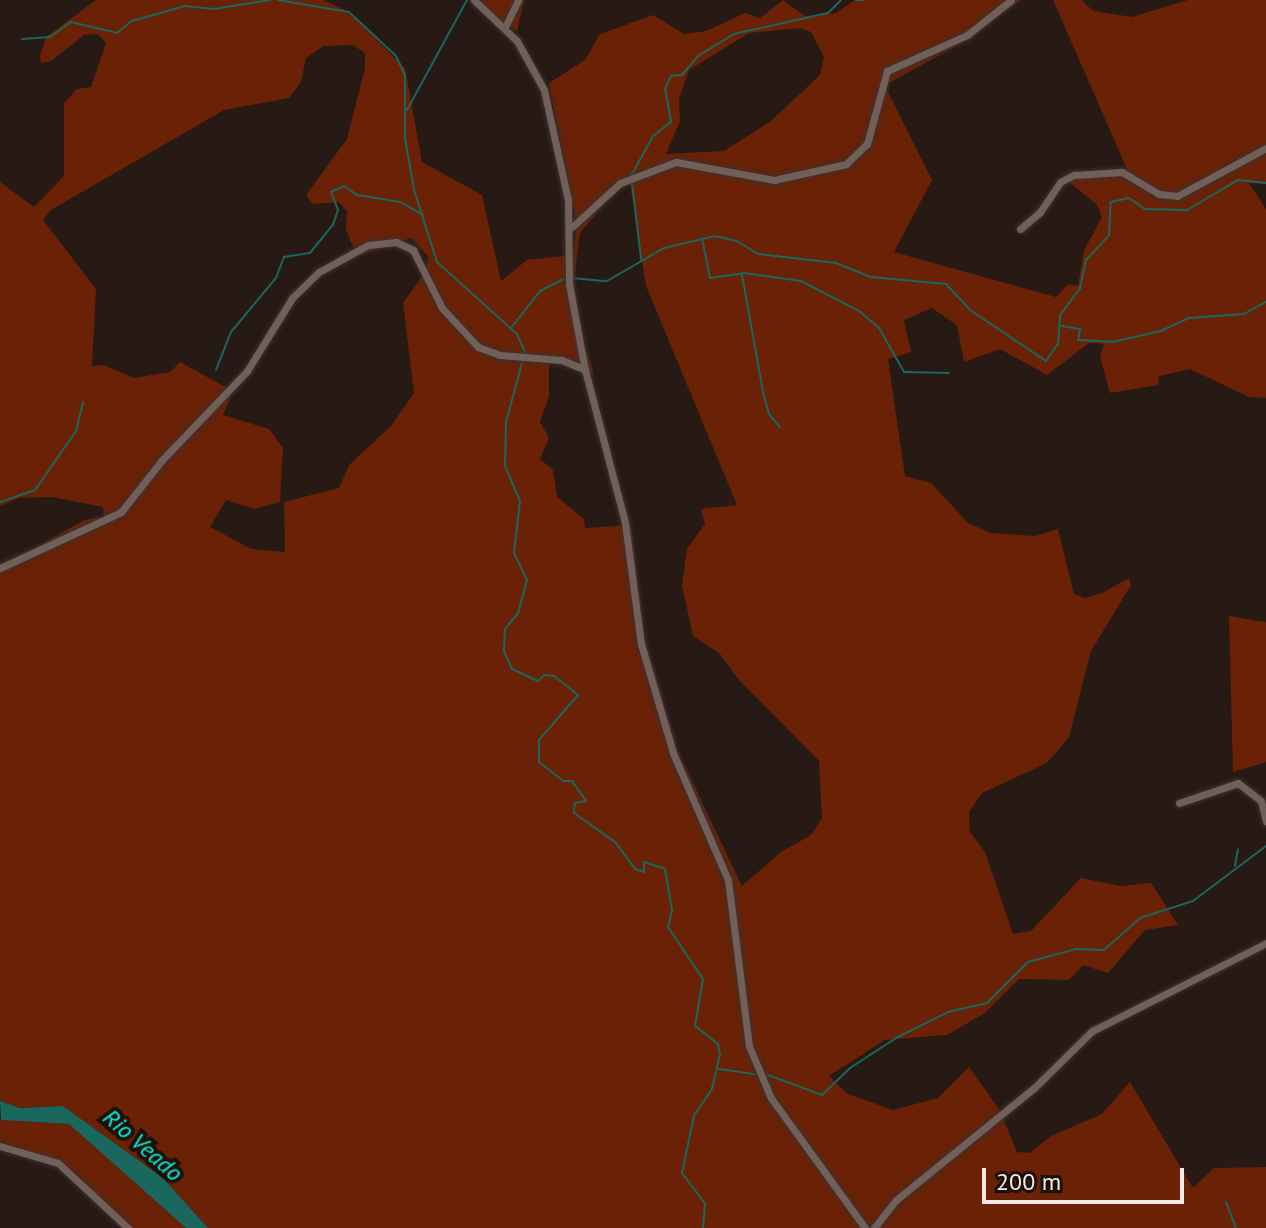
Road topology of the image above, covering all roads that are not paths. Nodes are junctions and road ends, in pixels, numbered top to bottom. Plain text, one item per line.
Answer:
1 (474, 0) edge
2 (518, 0) edge
3 (1011, 0) edge
4 (505, 27) junction
5 (1266, 148) edge
6 (572, 227) junction
7 (1020, 229) dead end
8 (585, 370) junction
9 (0, 568) edge
10 (1179, 803) dead end
11 (1266, 821) edge
12 (1266, 943) edge
13 (0, 1146) edge
14 (128, 1228) edge
15 (865, 1228) edge
16 (874, 1228) edge

1 - 4 street
2 - 4 street
3 - 6 street
4 - 6 street
5 - 7 street
6 - 8 street
8 - 9 street
8 - 15 street
10 - 11 street
12 - 16 street
13 - 14 street

